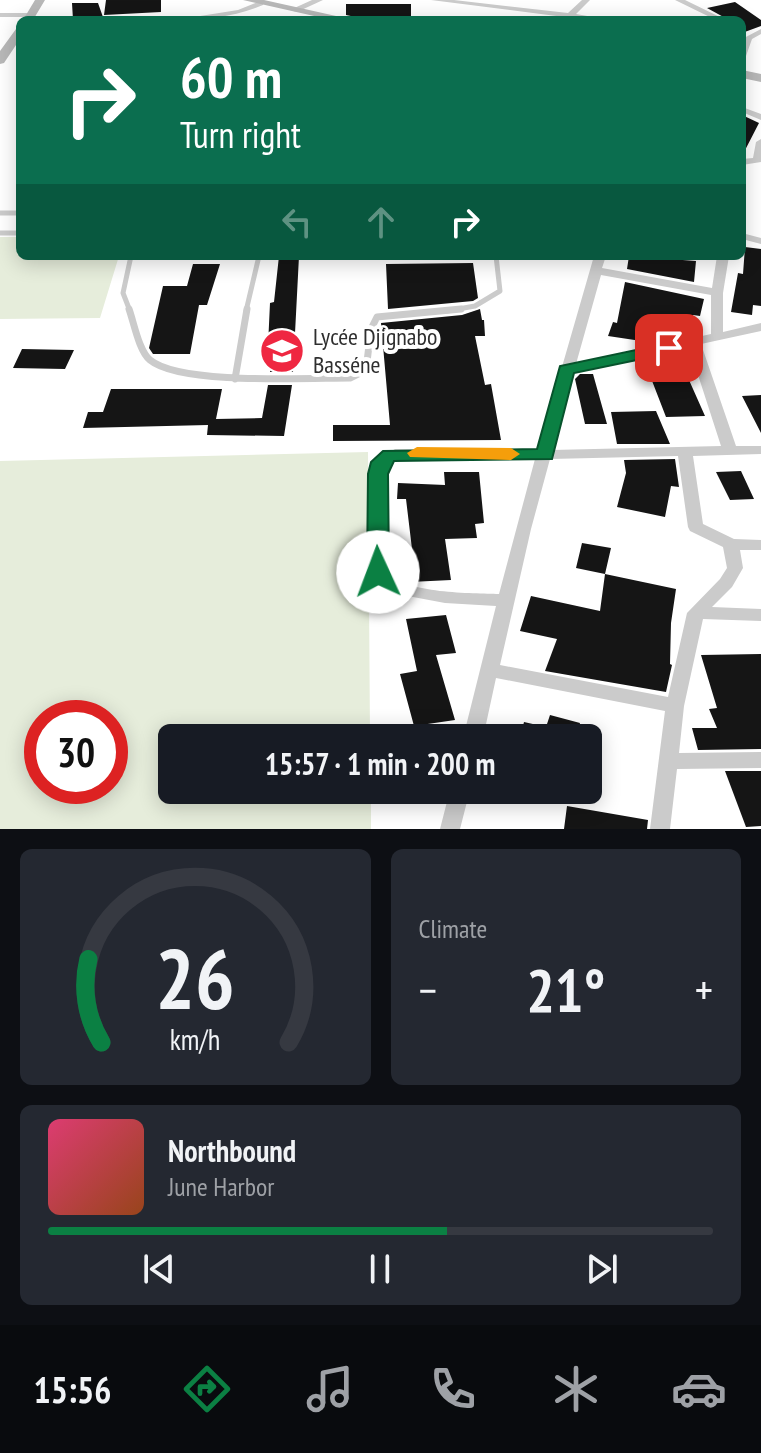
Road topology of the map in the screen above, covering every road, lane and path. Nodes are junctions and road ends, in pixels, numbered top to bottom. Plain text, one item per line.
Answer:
1 (248, 0) edge
2 (319, 0) edge
3 (435, 0) edge
4 (586, 0) edge
5 (679, 0) edge
6 (260, 3) junction
7 (294, 10) junction
8 (210, 16) edge
9 (327, 16) edge
10 (552, 16) edge
11 (569, 16) edge
12 (713, 16) edge
13 (751, 35) edge
14 (16, 37) edge
15 (761, 41) edge
16 (0, 60) edge
17 (761, 142) edge
18 (746, 161) edge
19 (130, 260) edge
20 (258, 260) edge
21 (496, 260) edge
22 (599, 260) edge
23 (722, 260) edge
24 (595, 270) junction
25 (717, 293) junction
26 (761, 327) edge
27 (717, 338) junction
28 (694, 343) junction
29 (567, 370) junction
30 (235, 379) junction
31 (761, 450) edge
32 (730, 451) junction
33 (685, 453) junction
34 (545, 455) junction
35 (731, 544) junction
36 (761, 545) edge
37 (507, 601) junction
38 (696, 613) junction
39 (761, 615) edge
40 (491, 670) junction
41 (675, 706) junction
42 (477, 724) edge
43 (761, 760) edge
44 (668, 761) junction
45 (456, 804) edge
46 (450, 829) edge
47 (660, 829) edge

1 - 6 street
2 - 7 street
3 - 10 street
4 - 11 street
5 - 12 street
6 - 7 street
6 - 8 street
7 - 9 street
13 - 15 street
14 - 16 street
17 - 18 street
19 - 30 lane
20 - 30 lane
21 - 30 lane
22 - 24 street
23 - 25 street
24 - 25 street
24 - 29 street
25 - 27 street
26 - 27 street
27 - 28 street
28 - 29 street
28 - 32 street
29 - 34 street
31 - 32 street
32 - 33 street
33 - 34 street
33 - 35 street
34 - 37 street
34 - 37 street
35 - 36 street
35 - 38 street
37 - 40 street
38 - 39 street
38 - 41 street
40 - 41 street
40 - 42 street
41 - 44 street
43 - 44 street
44 - 47 street
45 - 46 street

